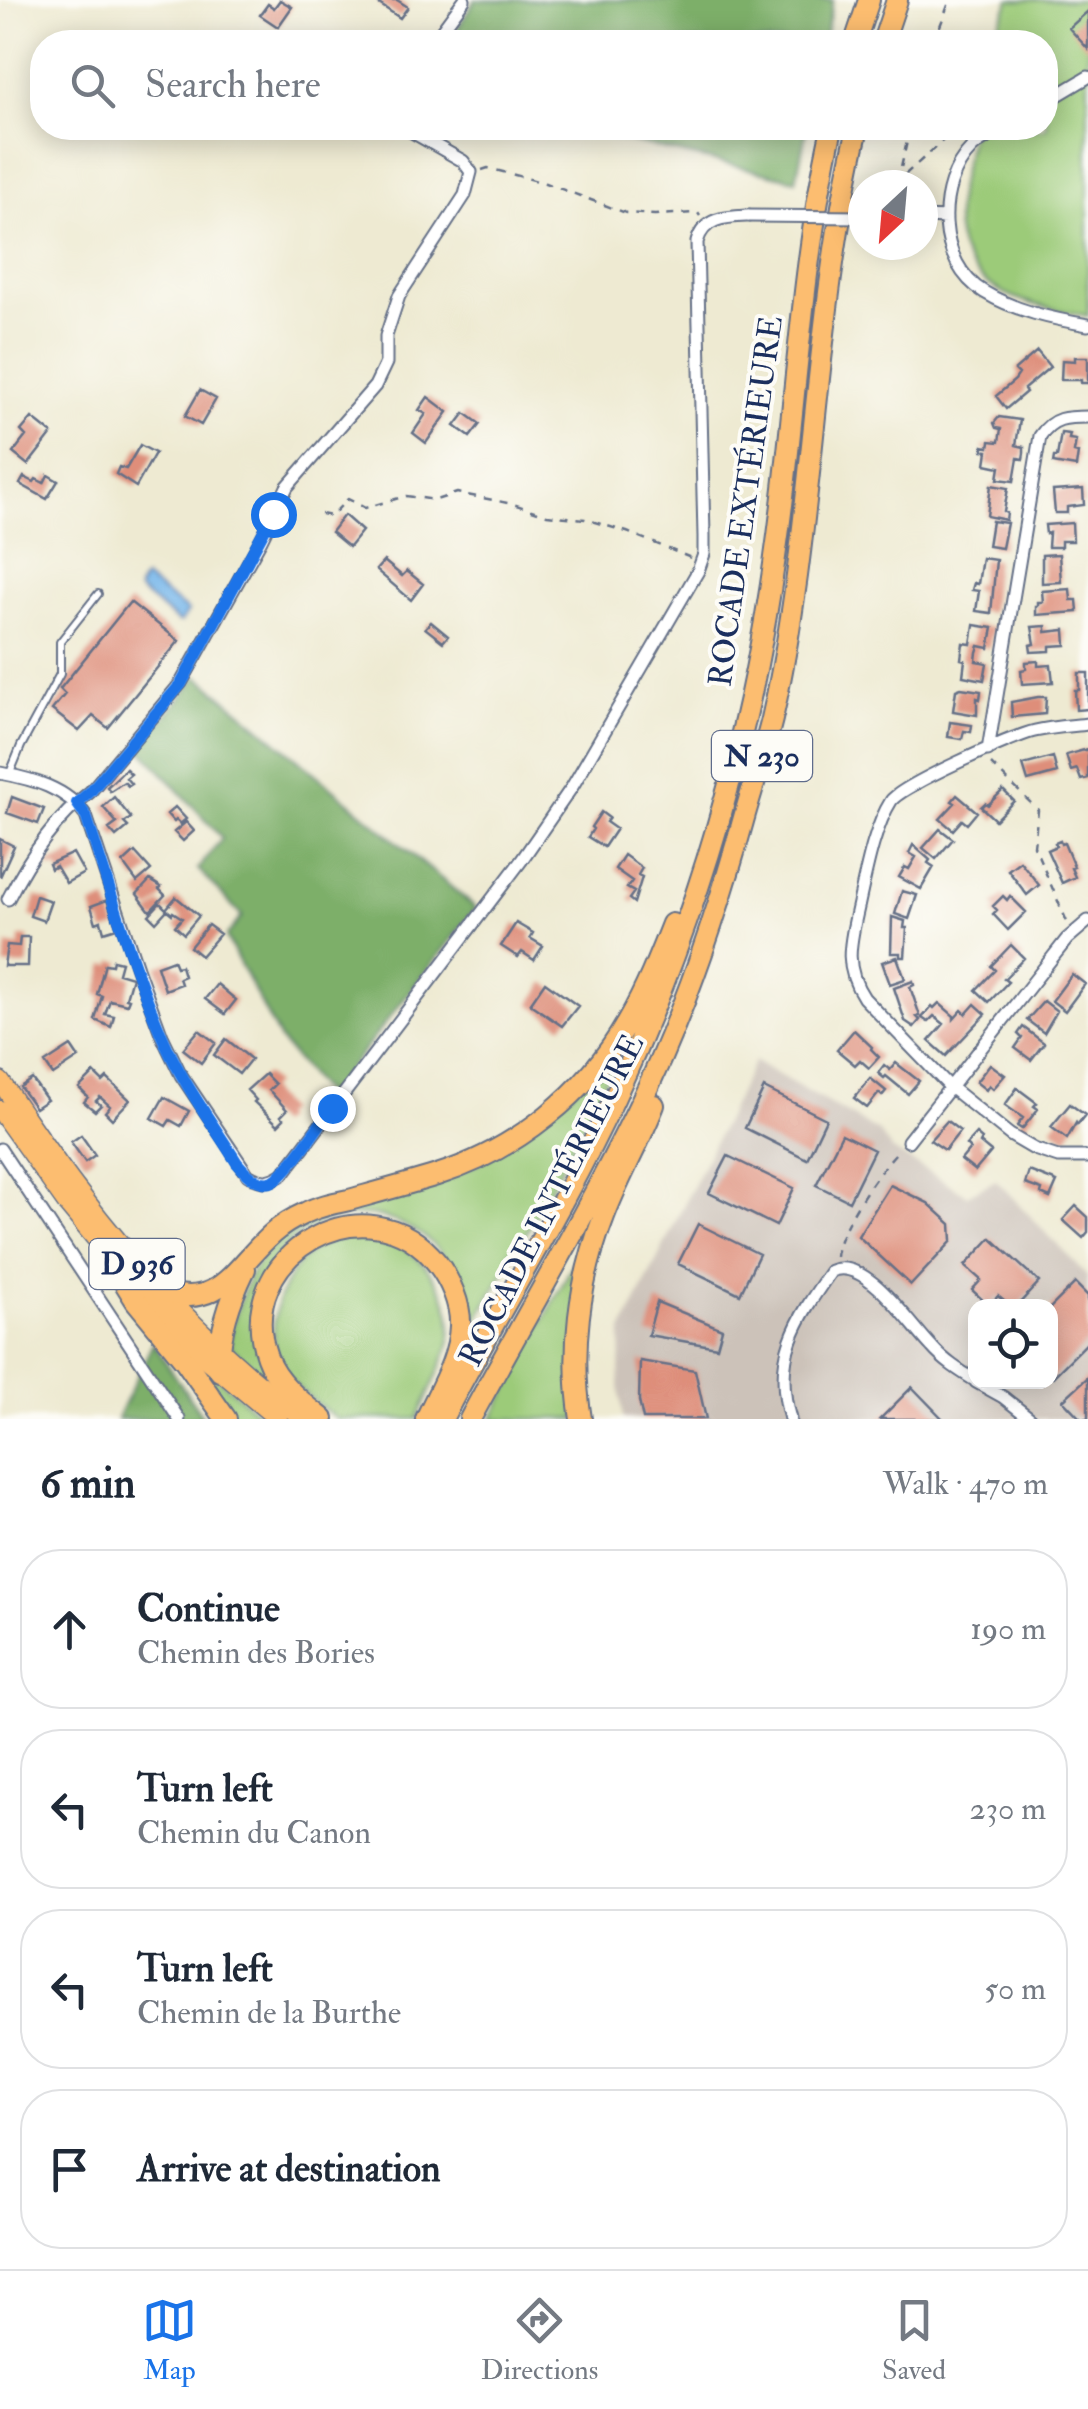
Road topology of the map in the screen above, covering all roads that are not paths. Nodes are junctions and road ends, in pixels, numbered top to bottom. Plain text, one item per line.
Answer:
1 (464, 0) edge
2 (868, 0) edge
3 (898, 0) edge
4 (442, 30) edge
5 (859, 30) edge
6 (887, 30) edge
7 (1088, 77) edge
8 (1058, 95) edge
9 (426, 140) edge
10 (829, 140) edge
11 (856, 140) edge
12 (983, 140) edge
13 (848, 217) edge
14 (938, 218) edge
15 (946, 218) junction
16 (1088, 325) edge
17 (1088, 417) edge
18 (98, 594) dead end
19 (1088, 724) edge
20 (984, 752) junction
21 (3, 774) edge
22 (726, 798) junction
23 (77, 803) junction
24 (8, 899) dead end
25 (1088, 921) edge
26 (694, 976) junction
27 (0, 1081) edge
28 (950, 1087) junction
29 (0, 1110) edge
30 (908, 1141) road end
31 (0, 1149) edge
32 (1088, 1157) edge
33 (103, 1248) junction
34 (250, 1258) junction
35 (162, 1290) junction
36 (513, 1340) junction
37 (220, 1361) junction
38 (968, 1375) edge
39 (989, 1389) edge
40 (179, 1419) edge
41 (226, 1419) edge
42 (278, 1419) edge
43 (304, 1419) edge
44 (323, 1419) edge
45 (426, 1419) edge
46 (442, 1419) edge
47 (470, 1419) edge
48 (484, 1419) edge
49 (581, 1419) edge
50 (790, 1419) edge
51 (1031, 1419) edge

1 - 4 street
2 - 5 highway
3 - 6 highway
7 - 8 street
9 - 23 street
10 - 22 highway, ROCADE EXTÉRIEURE / N 230
11 - 26 highway, ROCADE INTÉRIEURE / N 230
12 - 15 street
13 - 23 street, bridge
14 - 15 street
15 - 16 street
17 - 20 street
18 - 21 lane
19 - 20 street
20 - 28 street
21 - 23 street
22 - 34 highway
22 - 46 highway, ROCADE EXTÉRIEURE / N 230
23 - 24 street
25 - 28 street
26 - 36 highway, ROCADE INTÉRIEURE / N 230
26 - 49 highway
27 - 35 main road, D 936
28 - 30 street
28 - 32 street
29 - 33 main road, D 936
31 - 40 street
33 - 37 main road, D 936
33 - 41 highway
34 - 35 highway
34 - 37 highway
35 - 37 main road, D 936
36 - 47 highway, ROCADE INTÉRIEURE / N 230
36 - 48 highway
37 - 42 main road, D 936
37 - 43 main road, D 936
38 - 50 street
39 - 51 street
44 - 45 highway

